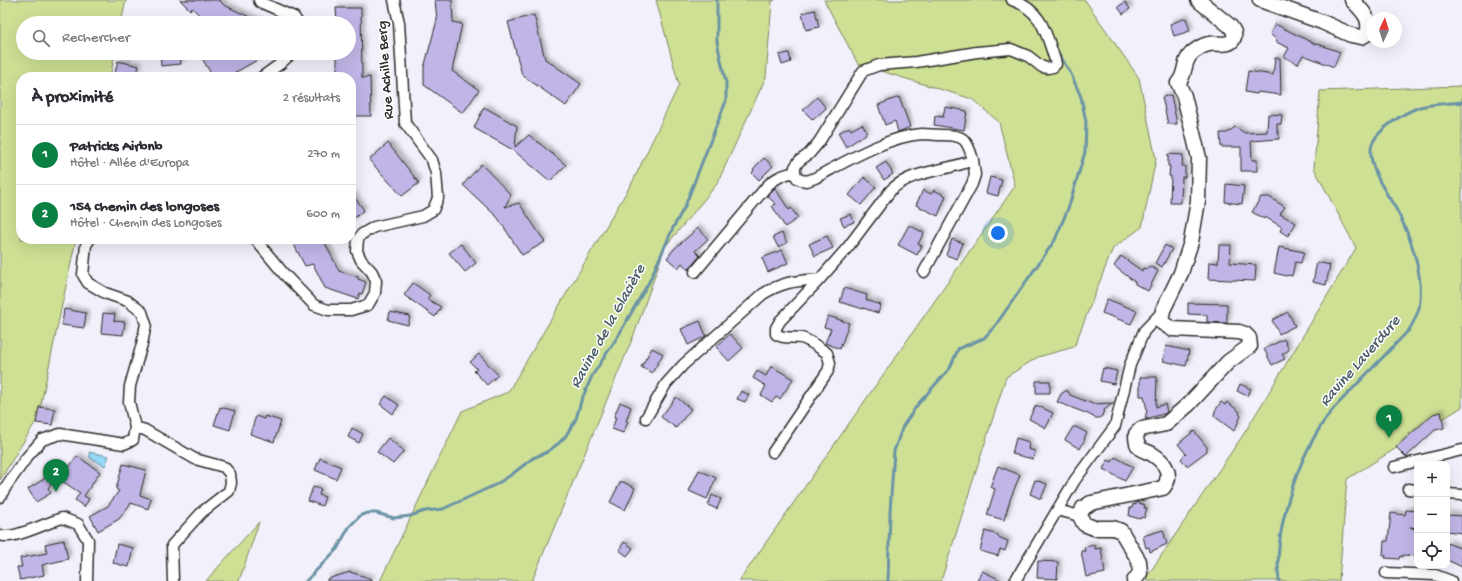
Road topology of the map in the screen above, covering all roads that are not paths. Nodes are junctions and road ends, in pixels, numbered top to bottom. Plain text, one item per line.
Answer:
1 (259, 0) edge
2 (394, 0) edge
3 (1012, 0) edge
4 (1198, 0) edge
5 (1260, 0) edge
6 (1352, 0) edge
7 (292, 16) edge
8 (284, 60) edge
9 (269, 72) edge
10 (973, 160) junction
11 (795, 172) junction
12 (87, 244) edge
13 (259, 244) edge
14 (695, 272) dead end
15 (924, 272) dead end
16 (820, 279) junction
17 (1164, 310) junction
18 (646, 418) dead end
19 (135, 427) junction
20 (1462, 450) edge
21 (774, 452) dead end
22 (1394, 467) dead end
23 (1450, 494) edge
24 (1462, 495) edge
25 (0, 497) edge
26 (1057, 510) junction
27 (1080, 516) junction
28 (0, 535) edge
29 (1386, 573) dead end
30 (87, 581) edge
31 (173, 581) edge
32 (1015, 581) edge
33 (1134, 581) edge
34 (1451, 581) edge

1 - 7 street
2 - 13 street, Rue Achille Berg
3 - 11 street
4 - 17 main road
5 - 6 main road
8 - 9 street
10 - 11 street
10 - 15 street
10 - 16 street
11 - 14 street
12 - 19 street
16 - 18 street
16 - 21 street
17 - 26 street
17 - 27 main road
19 - 25 street
19 - 31 street
20 - 22 street
23 - 24 street
26 - 27 street
26 - 32 street
27 - 33 main road
28 - 30 street
29 - 34 street

